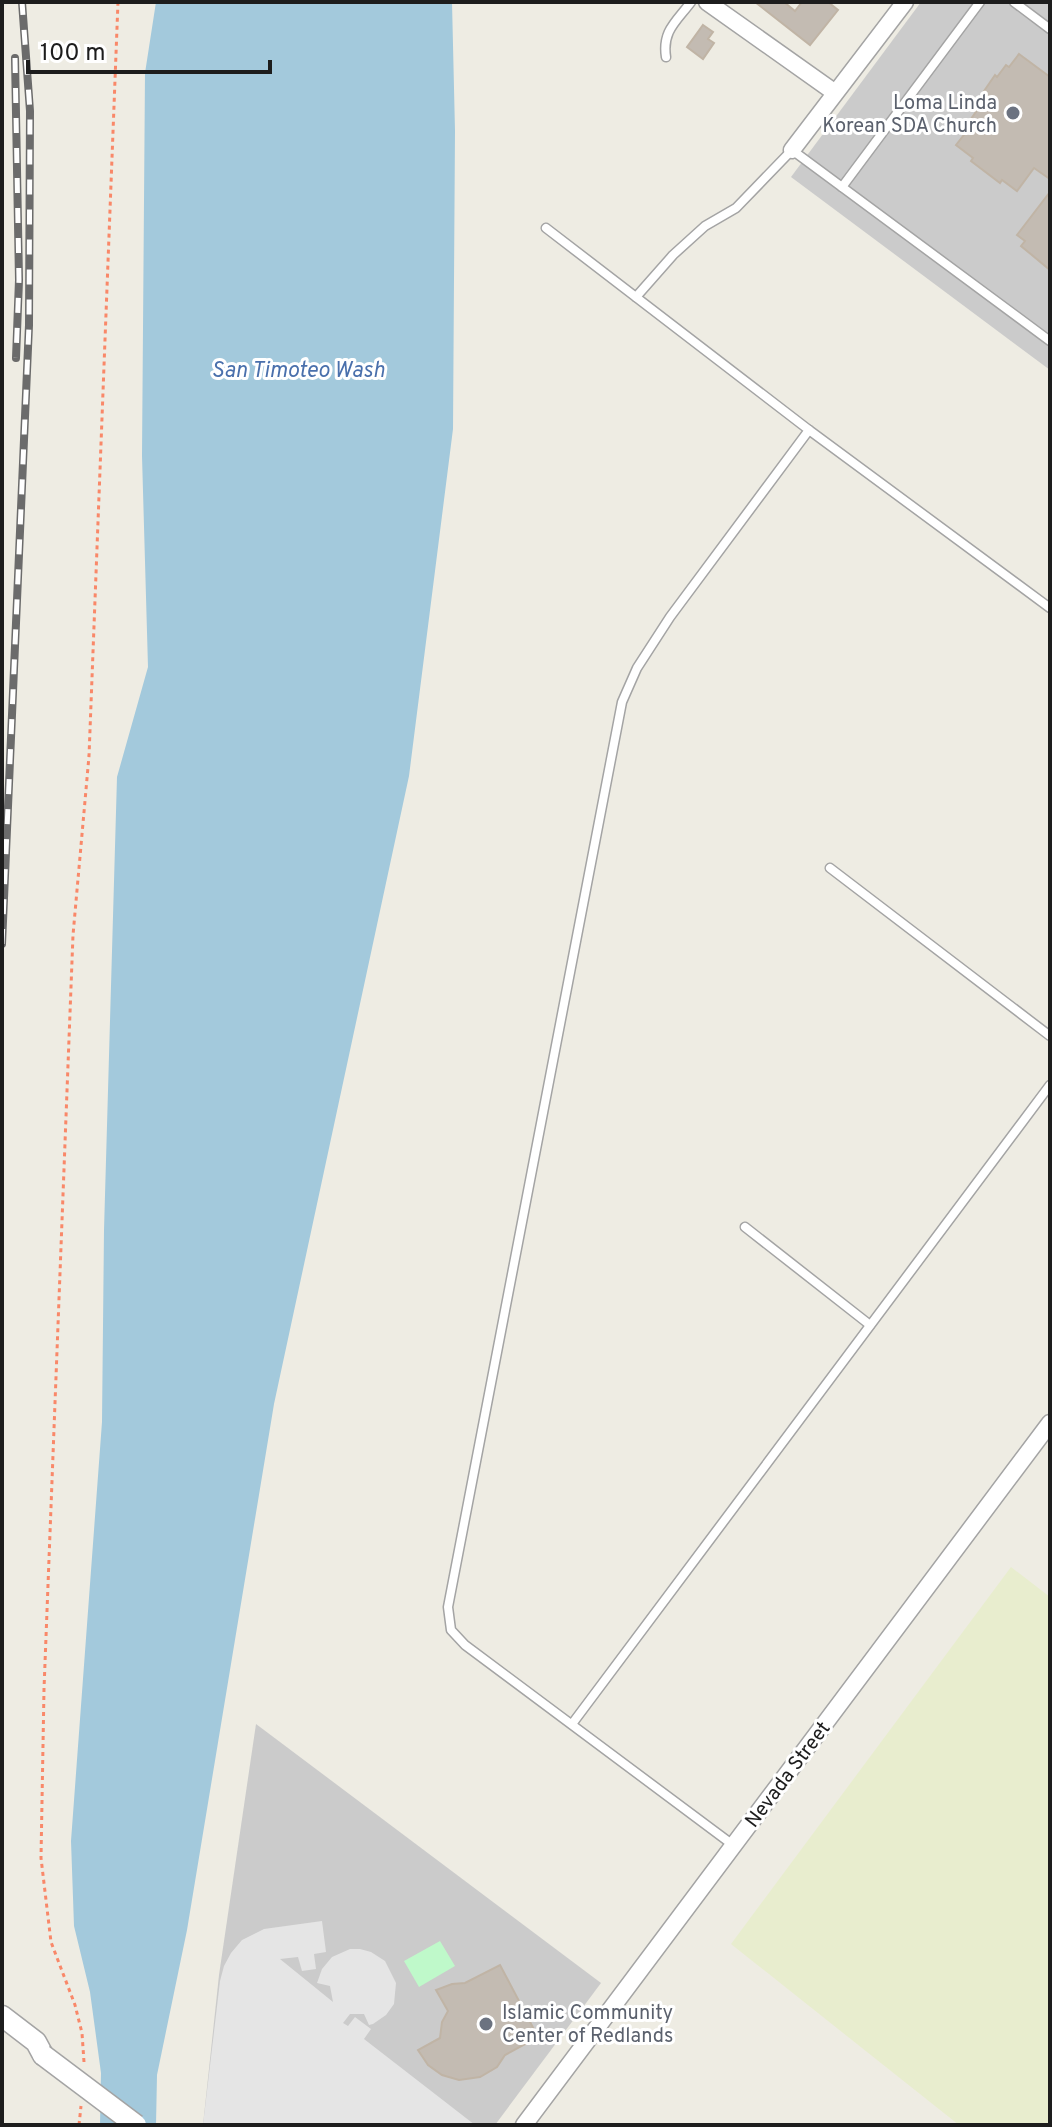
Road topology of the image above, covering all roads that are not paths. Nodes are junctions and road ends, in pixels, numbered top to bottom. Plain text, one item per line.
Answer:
1 (691, 2) edge
2 (707, 2) edge
3 (905, 2) edge
4 (980, 2) edge
5 (1014, 2) edge
6 (1050, 29) edge
7 (666, 57) dead end
8 (834, 92) junction
9 (792, 150) junction
10 (842, 187) junction
11 (546, 228) dead end
12 (636, 297) junction
13 (1050, 341) edge
14 (809, 430) junction
15 (1050, 608) edge
16 (830, 868) dead end
17 (1050, 1036) edge
18 (1050, 1085) edge
19 (745, 1227) dead end
20 (870, 1325) junction
21 (1050, 1423) edge
22 (572, 1724) junction
23 (733, 1845) junction
24 (2, 2016) edge
25 (2, 2029) edge
26 (43, 2055) junction
27 (136, 2125) edge
28 (524, 2125) edge

1 - 7 lane
2 - 8 street
3 - 8 street
4 - 10 lane
5 - 6 lane
8 - 9 street
9 - 10 lane
9 - 12 lane
10 - 13 lane
11 - 12 lane
12 - 14 lane
14 - 15 lane
14 - 22 lane
16 - 17 lane
18 - 20 lane
19 - 20 lane
20 - 22 lane
21 - 23 street, Nevada Street
22 - 23 lane
23 - 28 street, Nevada Street
24 - 26 street
25 - 26 street
26 - 27 street, bridge

